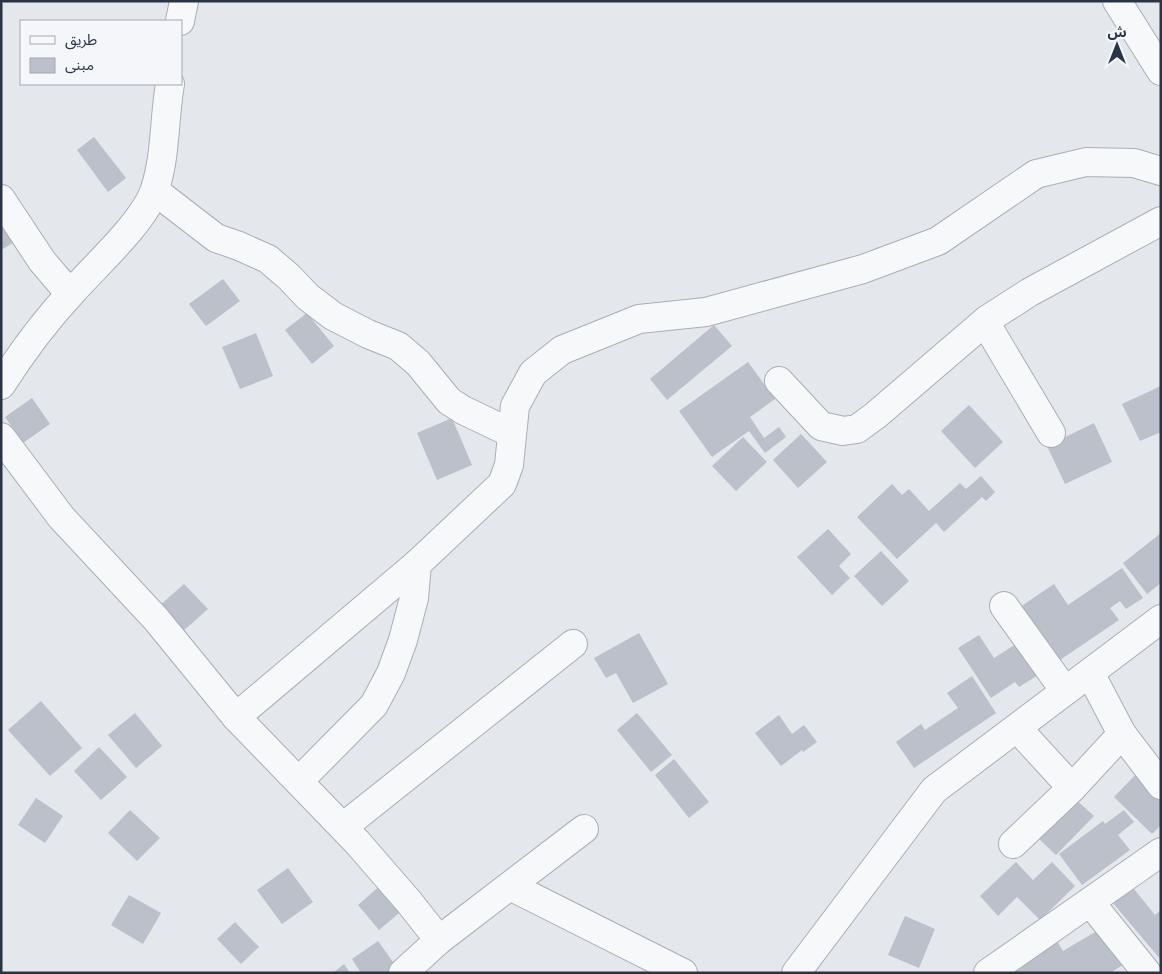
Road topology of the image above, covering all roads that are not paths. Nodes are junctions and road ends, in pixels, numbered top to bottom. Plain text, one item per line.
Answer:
1 (184, 1) edge
2 (1117, 1) edge
3 (180, 20) edge
4 (1161, 71) edge
5 (170, 85) edge
6 (1161, 171) edge
7 (155, 191) junction
8 (1, 199) edge
9 (1161, 221) edge
10 (70, 294) junction
11 (985, 322) junction
12 (778, 381) dead end
13 (1, 385) edge
14 (511, 433) junction
15 (1051, 433) dead end
16 (1, 437) edge
17 (417, 564) junction
18 (1004, 606) dead end
19 (1158, 628) edge
20 (573, 644) dead end
21 (1090, 673) junction
22 (1065, 691) junction
23 (236, 717) junction
24 (1017, 728) junction
25 (1122, 734) junction
26 (299, 781) junction
27 (1161, 785) edge
28 (1072, 788) junction
29 (343, 827) junction
30 (584, 830) dead end
31 (1013, 844) dead end
32 (1161, 852) edge
33 (510, 886) junction
34 (1090, 902) junction
35 (439, 940) junction
36 (403, 973) edge
37 (683, 973) edge
38 (796, 973) edge
39 (988, 973) edge
40 (1148, 973) edge

1 - 3 street
2 - 4 street
5 - 7 street
6 - 14 street
7 - 10 street
7 - 14 street
8 - 10 street
9 - 11 street
10 - 13 street
11 - 12 street
11 - 15 street
14 - 17 street
16 - 23 street
17 - 23 street
17 - 26 street
18 - 22 street
19 - 21 street
20 - 29 street
21 - 22 street
21 - 25 street
22 - 24 street
23 - 26 street
24 - 28 street
24 - 38 street
25 - 27 street
25 - 28 street
26 - 29 street
28 - 31 street
29 - 35 street
30 - 33 street
32 - 34 street
33 - 35 street
33 - 37 street
34 - 39 street
34 - 40 street
35 - 36 street

